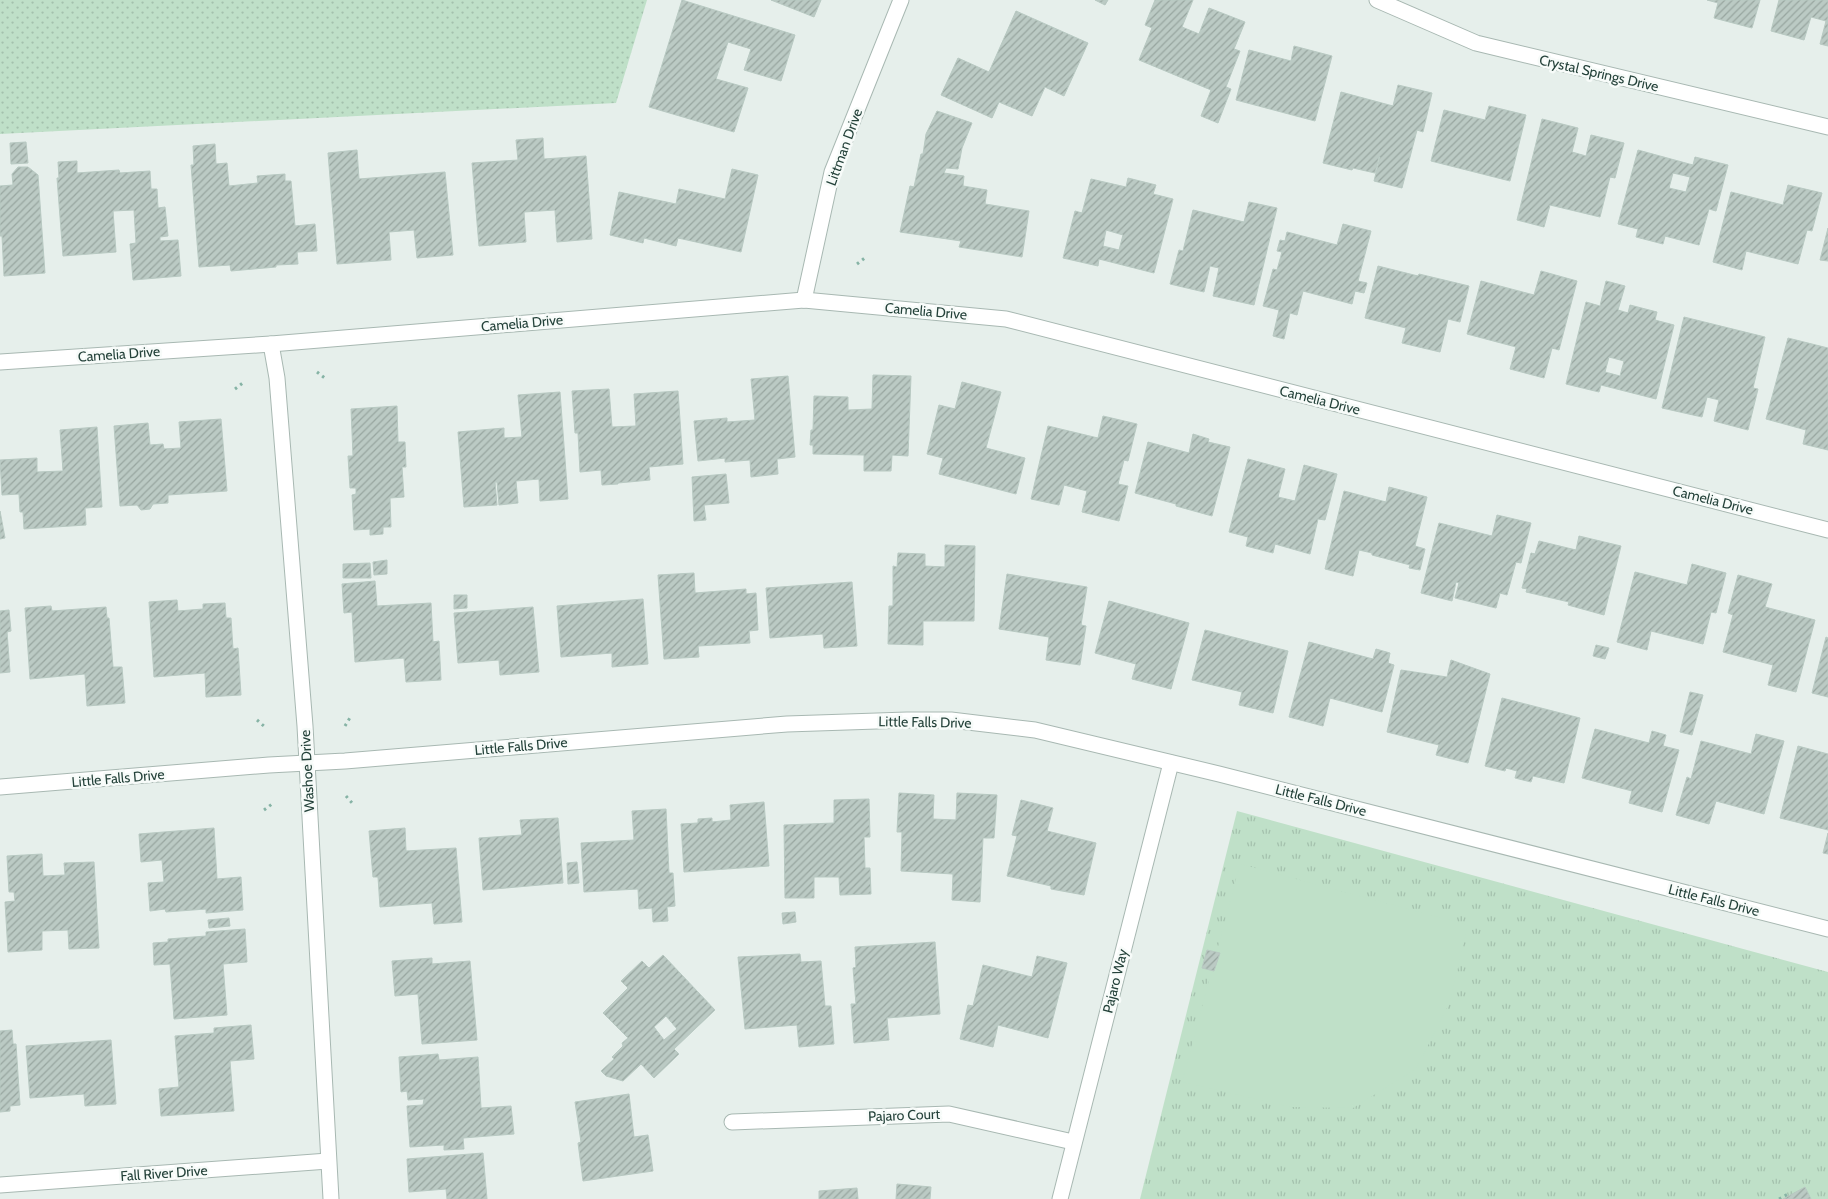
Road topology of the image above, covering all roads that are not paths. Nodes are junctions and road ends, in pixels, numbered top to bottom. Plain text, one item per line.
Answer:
1 (901, 0) edge
2 (1377, 0) edge
3 (1828, 127) edge
4 (804, 300) junction
5 (271, 344) junction
6 (0, 362) edge
7 (1828, 530) edge
8 (307, 763) junction
9 (1170, 763) junction
10 (0, 787) edge
11 (1828, 929) edge
12 (732, 1122) dead end
13 (1073, 1142) junction
14 (328, 1161) junction
15 (0, 1184) edge
16 (331, 1199) edge
17 (1060, 1199) edge

1 - 4 street, Littman Drive
2 - 3 street, Crystal Springs Drive
4 - 5 street, Camelia Drive
4 - 7 street, Camelia Drive
5 - 6 street, Camelia Drive
5 - 8 street, Washoe Drive
8 - 9 street, Little Falls Drive
8 - 10 street, Little Falls Drive
8 - 14 street, Washoe Drive
9 - 11 street, Little Falls Drive
9 - 13 street, Pajaro Way
12 - 13 street, Pajaro Court
13 - 17 street, Pajaro Way
14 - 15 street, Fall River Drive
14 - 16 street, Washoe Drive

